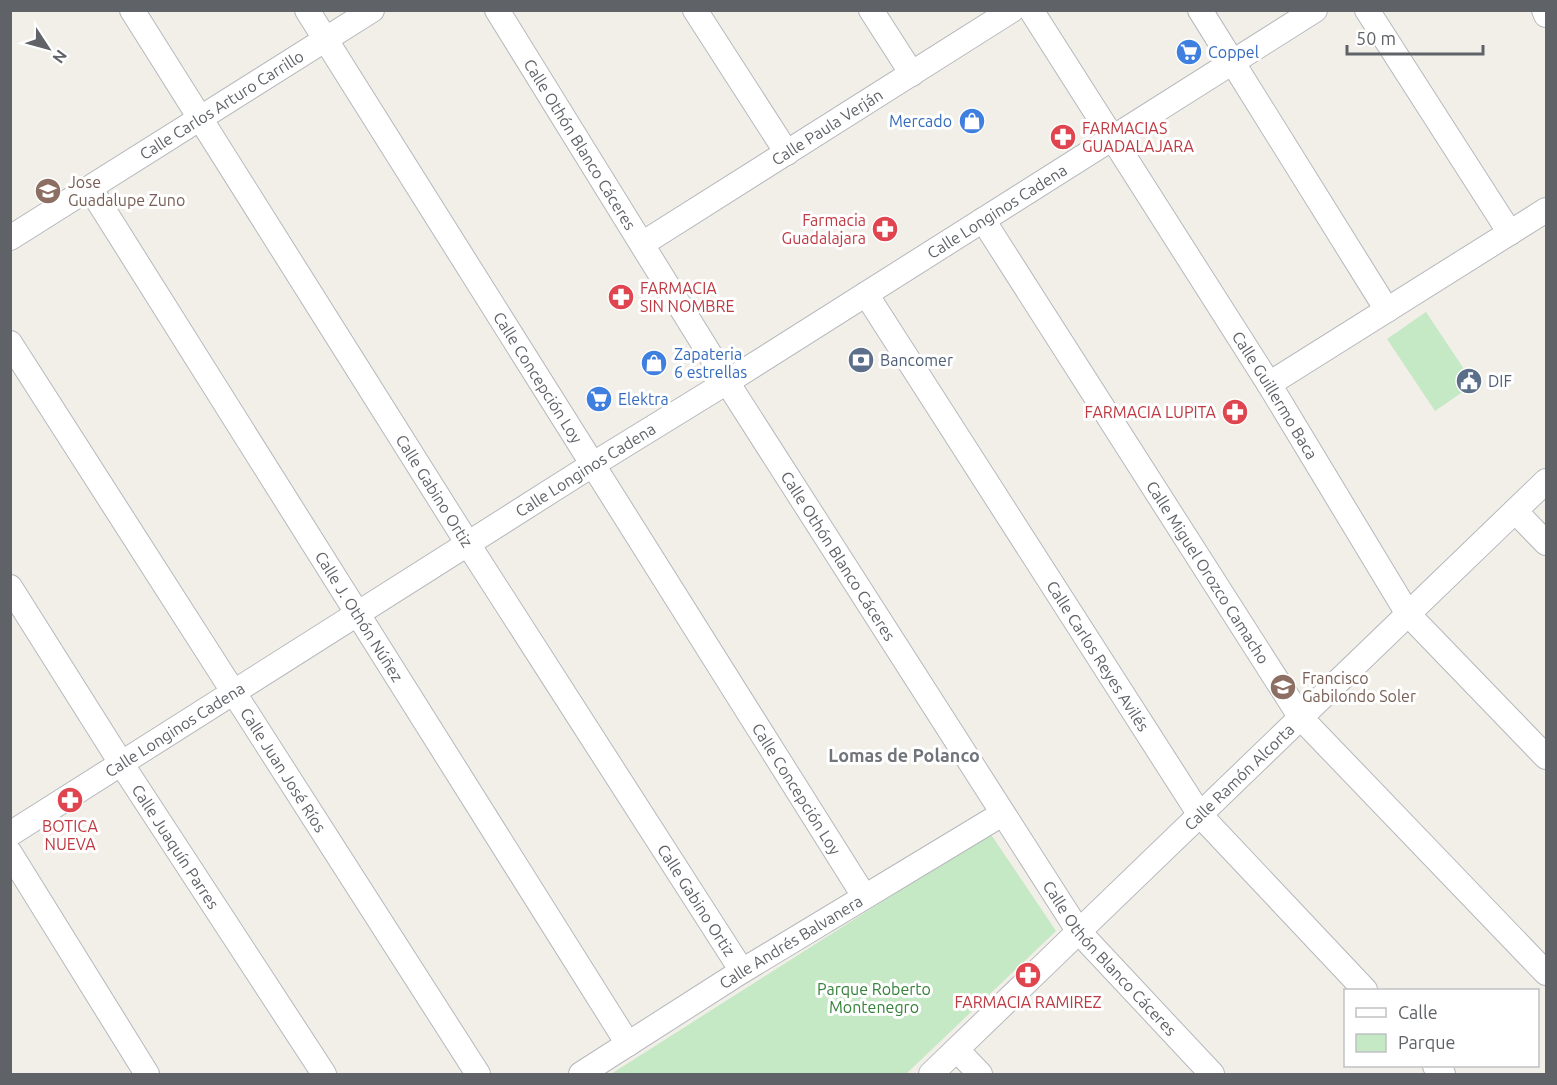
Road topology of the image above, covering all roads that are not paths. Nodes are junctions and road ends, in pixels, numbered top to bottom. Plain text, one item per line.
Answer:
1 (132, 10) edge
2 (307, 10) edge
3 (372, 10) edge
4 (497, 10) edge
5 (695, 10) edge
6 (871, 10) edge
7 (1012, 10) edge
8 (1031, 10) edge
9 (1200, 10) edge
10 (1315, 10) edge
11 (1367, 10) edge
12 (1544, 10) edge
13 (1546, 15) edge
14 (326, 40) junction
15 (1232, 63) junction
16 (912, 74) junction
17 (200, 118) junction
18 (1112, 139) junction
19 (787, 153) junction
20 (90, 188) junction
21 (1546, 210) edge
22 (984, 220) junction
23 (1510, 233) junction
24 (10, 238) edge
25 (642, 244) junction
26 (866, 294) junction
27 (1387, 310) junction
28 (10, 343) edge
29 (727, 382) junction
30 (1269, 384) junction
31 (592, 465) junction
32 (1546, 481) edge
33 (1515, 511) junction
34 (1546, 543) edge
35 (468, 544) junction
36 (10, 587) edge
37 (358, 614) junction
38 (1408, 614) junction
39 (233, 693) junction
40 (1301, 718) junction
41 (1546, 757) edge
42 (121, 763) junction
43 (1002, 814) junction
44 (1200, 815) junction
45 (10, 834) edge
46 (10, 853) edge
47 (864, 896) junction
48 (1079, 932) junction
49 (742, 971) junction
50 (1546, 973) edge
51 (1364, 989) edge
52 (628, 1044) junction
53 (957, 1050) junction
54 (147, 1074) edge
55 (324, 1074) edge
56 (478, 1074) edge
57 (581, 1074) edge
58 (931, 1074) edge
59 (981, 1074) edge
60 (1212, 1074) edge

1 - 17 street, Calle Gabino Ortiz
2 - 14 street, Calle Concepción Loy
3 - 14 street, Calle Carlos Arturo Carrillo
4 - 25 street, Calle Othón Blanco Cáceres
5 - 19 street
6 - 16 street
7 - 16 street, Calle Paula Verján
8 - 18 street, Calle Guillermo Baca
9 - 15 street
10 - 15 street, Calle Longinos Cadena
11 - 23 street
12 - 13 street
14 - 17 street, Calle Carlos Arturo Carrillo
14 - 31 street, Calle Concepción Loy
15 - 18 street, Calle Longinos Cadena
15 - 27 street
16 - 19 street, Calle Paula Verján
17 - 20 street, Calle Carlos Arturo Carrillo
17 - 35 street, Calle Gabino Ortiz
18 - 22 street, Calle Longinos Cadena
18 - 30 street, Calle Guillermo Baca
19 - 25 street, Calle Paula Verján
20 - 24 street, Calle Carlos Arturo Carrillo
20 - 37 street, Calle J. Othón Núñez
21 - 23 street
22 - 26 street, Calle Longinos Cadena
22 - 40 street, Calle Miguel Orozco Camacho
23 - 27 street
25 - 29 street, Calle Othón Blanco Cáceres
26 - 29 street, Calle Longinos Cadena
26 - 44 street, Calle Carlos Reyes Avilés
27 - 30 street
28 - 39 street, Calle Juan José Ríos
29 - 31 street, Calle Longinos Cadena
29 - 43 street, Calle Othón Blanco Cáceres
30 - 38 street, Calle Guillermo Baca
31 - 35 street, Calle Longinos Cadena
31 - 47 street, Calle Concepción Loy
32 - 33 street, Calle Ramón Alcorta
33 - 34 street
33 - 38 street, Calle Ramón Alcorta
35 - 37 street, Calle Longinos Cadena
35 - 49 street, Calle Gabino Ortiz
36 - 42 street, Calle Juaquín Parres
37 - 39 street, Calle Longinos Cadena
37 - 52 street, Calle J. Othón Núñez
38 - 40 street, Calle Ramón Alcorta
38 - 41 street, Calle Guillermo Baca
39 - 42 street, Calle Longinos Cadena
39 - 56 street, Calle Juan José Ríos
40 - 44 street, Calle Ramón Alcorta
40 - 50 street, Calle Miguel Orozco Camacho
42 - 45 street, Calle Longinos Cadena
42 - 55 street, Calle Juaquín Parres
43 - 47 street, Calle Andrés Balvanera
43 - 48 street, Calle Othón Blanco Cáceres
44 - 48 street, Calle Ramón Alcorta
44 - 51 street, Calle Carlos Reyes Avilés
46 - 54 street
47 - 49 street, Calle Andrés Balvanera
48 - 53 street, Calle Ramón Alcorta
48 - 60 street, Calle Othón Blanco Cáceres
49 - 52 street, Calle Andrés Balvanera
52 - 57 street, Calle Andrés Balvanera
53 - 58 street, Calle Ramón Alcorta
53 - 59 street

